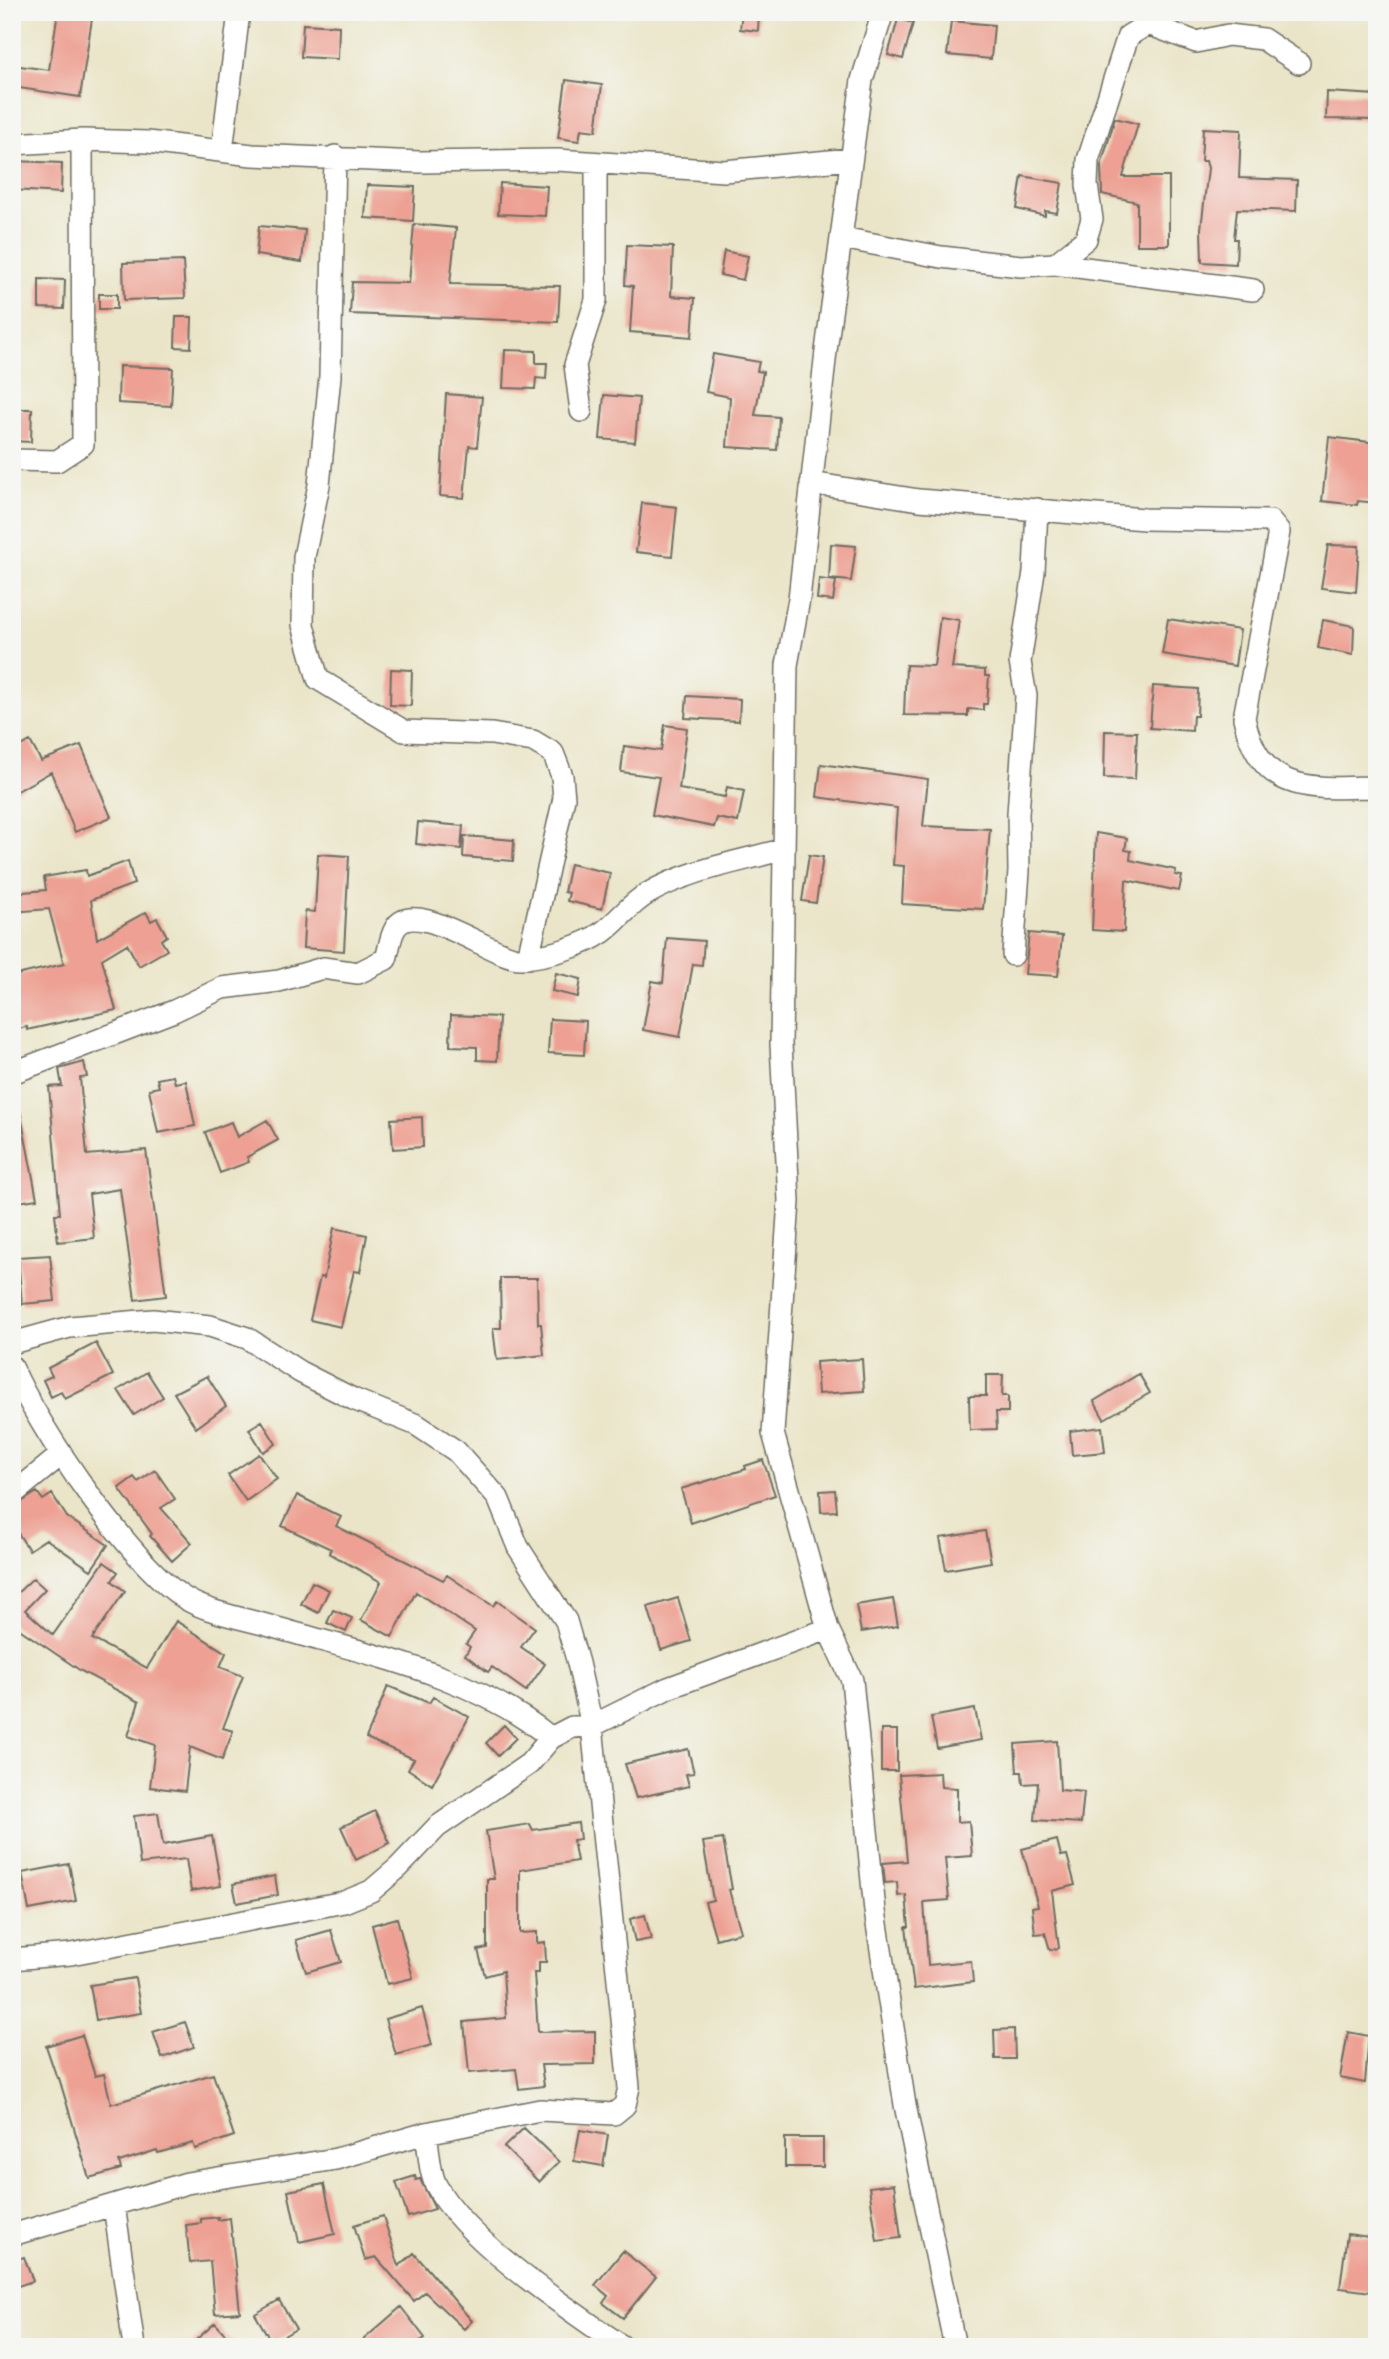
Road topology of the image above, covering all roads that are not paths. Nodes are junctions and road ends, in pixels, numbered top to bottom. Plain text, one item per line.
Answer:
1 (239, 12) edge
2 (883, 12) edge
3 (1299, 63) dead end
4 (82, 140) junction
5 (12, 144) edge
6 (222, 152) junction
7 (335, 156) junction
8 (851, 159) junction
9 (596, 164) junction
10 (842, 238) junction
11 (1055, 264) junction
12 (1253, 290) dead end
13 (580, 411) dead end
14 (12, 460) edge
15 (811, 483) junction
16 (1037, 509) junction
17 (1377, 787) edge
18 (784, 849) junction
19 (1013, 956) dead end
20 (528, 958) junction
21 (12, 1073) edge
22 (12, 1343) edge
23 (12, 1367) edge
24 (62, 1454) junction
25 (12, 1495) edge
26 (828, 1629) junction
27 (592, 1726) junction
28 (551, 1738) junction
29 (12, 1959) edge
30 (426, 2133) junction
31 (114, 2205) junction
32 (12, 2235) edge
33 (134, 2347) edge
34 (622, 2347) edge
35 (955, 2347) edge

1 - 6 street
2 - 8 street
3 - 11 street
4 - 5 street
4 - 6 street
4 - 14 street
6 - 7 street
7 - 9 street
7 - 20 street
8 - 9 street
8 - 10 street
9 - 13 street
10 - 11 street
10 - 15 street
11 - 12 street
15 - 16 street
15 - 18 street
16 - 17 street
16 - 19 street
18 - 20 street
18 - 26 street
20 - 21 street
22 - 27 street
23 - 24 street
24 - 25 street
24 - 28 street
26 - 27 street
26 - 35 street
27 - 28 street
27 - 30 street
28 - 29 street
30 - 31 street
30 - 34 street
31 - 32 street
31 - 33 street

